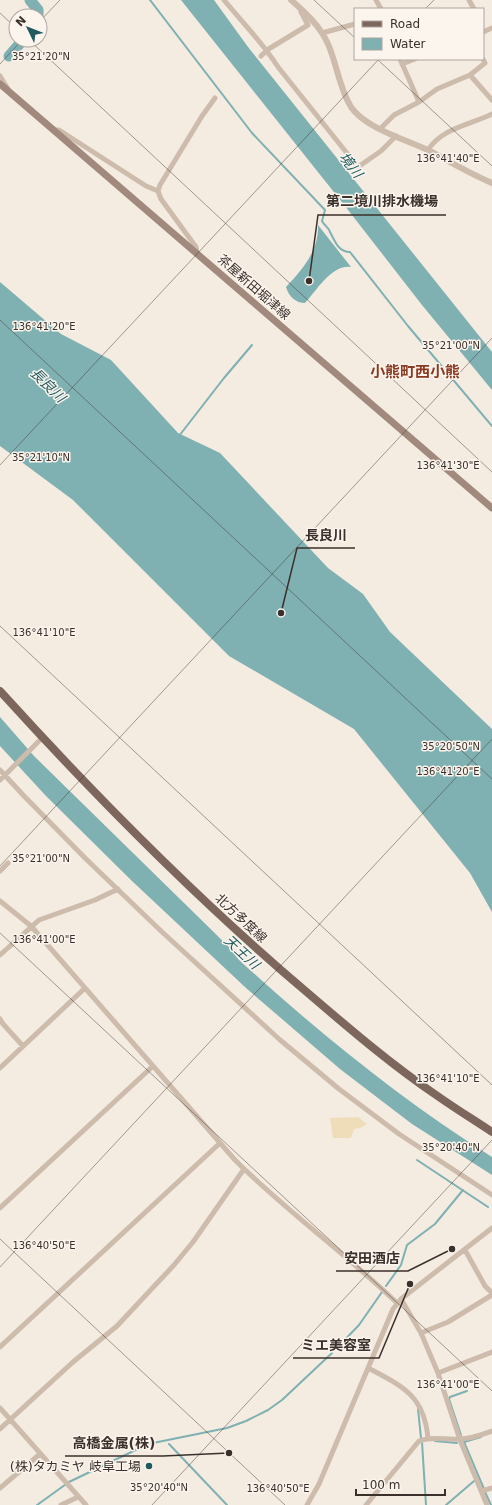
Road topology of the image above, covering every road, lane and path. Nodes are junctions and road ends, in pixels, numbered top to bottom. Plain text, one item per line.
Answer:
1 (224, 0) edge
2 (293, 0) edge
3 (300, 8) junction
4 (354, 24) edge
5 (308, 25) junction
6 (492, 28) edge
7 (484, 30) edge
8 (322, 32) junction
9 (267, 50) junction
10 (261, 56) dead end
11 (484, 60) edge
12 (401, 62) edge
13 (470, 75) junction
14 (0, 76) edge
15 (0, 84) edge
16 (10, 93) junction
17 (215, 98) dead end
18 (492, 100) edge
19 (419, 102) junction
20 (492, 114) edge
21 (380, 129) junction
22 (53, 130) junction
23 (396, 136) junction
24 (428, 150) junction
25 (492, 183) edge
26 (158, 191) junction
27 (197, 255) junction
28 (492, 508) edge
29 (0, 692) edge
30 (40, 741) junction
31 (0, 770) edge
32 (7, 774) junction
33 (0, 780) edge
34 (8, 863) dead end
35 (0, 871) edge
36 (118, 889) junction
37 (0, 901) edge
38 (31, 926) junction
39 (0, 955) edge
40 (85, 988) junction
41 (0, 1019) edge
42 (23, 1046) junction
43 (153, 1066) junction
44 (0, 1068) edge
45 (492, 1132) edge
46 (220, 1143) junction
47 (244, 1169) junction
48 (492, 1195) edge
49 (0, 1208) edge
50 (492, 1228) edge
51 (465, 1250) junction
52 (492, 1294) edge
53 (399, 1301) junction
54 (421, 1333) junction
55 (0, 1347) edge
56 (492, 1352) edge
57 (368, 1368) junction
58 (438, 1373) junction
59 (0, 1408) edge
60 (11, 1419) junction
61 (0, 1429) edge
62 (492, 1431) edge
63 (428, 1438) junction
64 (460, 1440) junction
65 (40, 1454) junction
66 (0, 1488) edge
67 (492, 1488) edge
68 (482, 1491) junction
69 (78, 1497) junction
70 (61, 1505) edge
71 (86, 1505) edge
72 (307, 1505) edge
73 (366, 1505) edge
74 (487, 1505) edge

1 - 9 street
2 - 3 street
3 - 5 street
3 - 8 street
4 - 8 street
5 - 8 street
5 - 9 street
6 - 7 street
8 - 21 street
9 - 10 street
9 - 23 street
11 - 13 street
12 - 19 street
13 - 18 street
13 - 19 street
14 - 16 street
15 - 16 main road, 茶屋新田堀津線
16 - 22 main road, 茶屋新田堀津線
17 - 26 street
19 - 21 street
20 - 24 street
21 - 23 street
22 - 26 street
22 - 27 main road, 茶屋新田堀津線
23 - 24 street
24 - 25 street
26 - 27 street
27 - 28 main road, 茶屋新田堀津線
29 - 30 main road, 北方多度線
30 - 32 street
30 - 45 main road, 北方多度線
31 - 32 street
32 - 33 street
32 - 36 street
34 - 35 street
36 - 38 street
36 - 48 street
37 - 38 street
38 - 39 street
38 - 40 street
40 - 42 street
40 - 43 street
41 - 42 street
42 - 44 street
43 - 46 street
43 - 49 street
46 - 47 street
46 - 55 street
47 - 53 street
47 - 60 street
50 - 51 street
51 - 52 street
51 - 53 street
52 - 54 street
53 - 54 street
53 - 57 street
54 - 58 street
56 - 58 street
57 - 63 street
57 - 72 street
58 - 64 street
59 - 60 street
60 - 61 street
60 - 65 street
62 - 64 street
63 - 64 street
63 - 73 street
64 - 68 street
65 - 66 street
65 - 69 street
67 - 68 street
68 - 74 street
69 - 70 street
69 - 71 street

